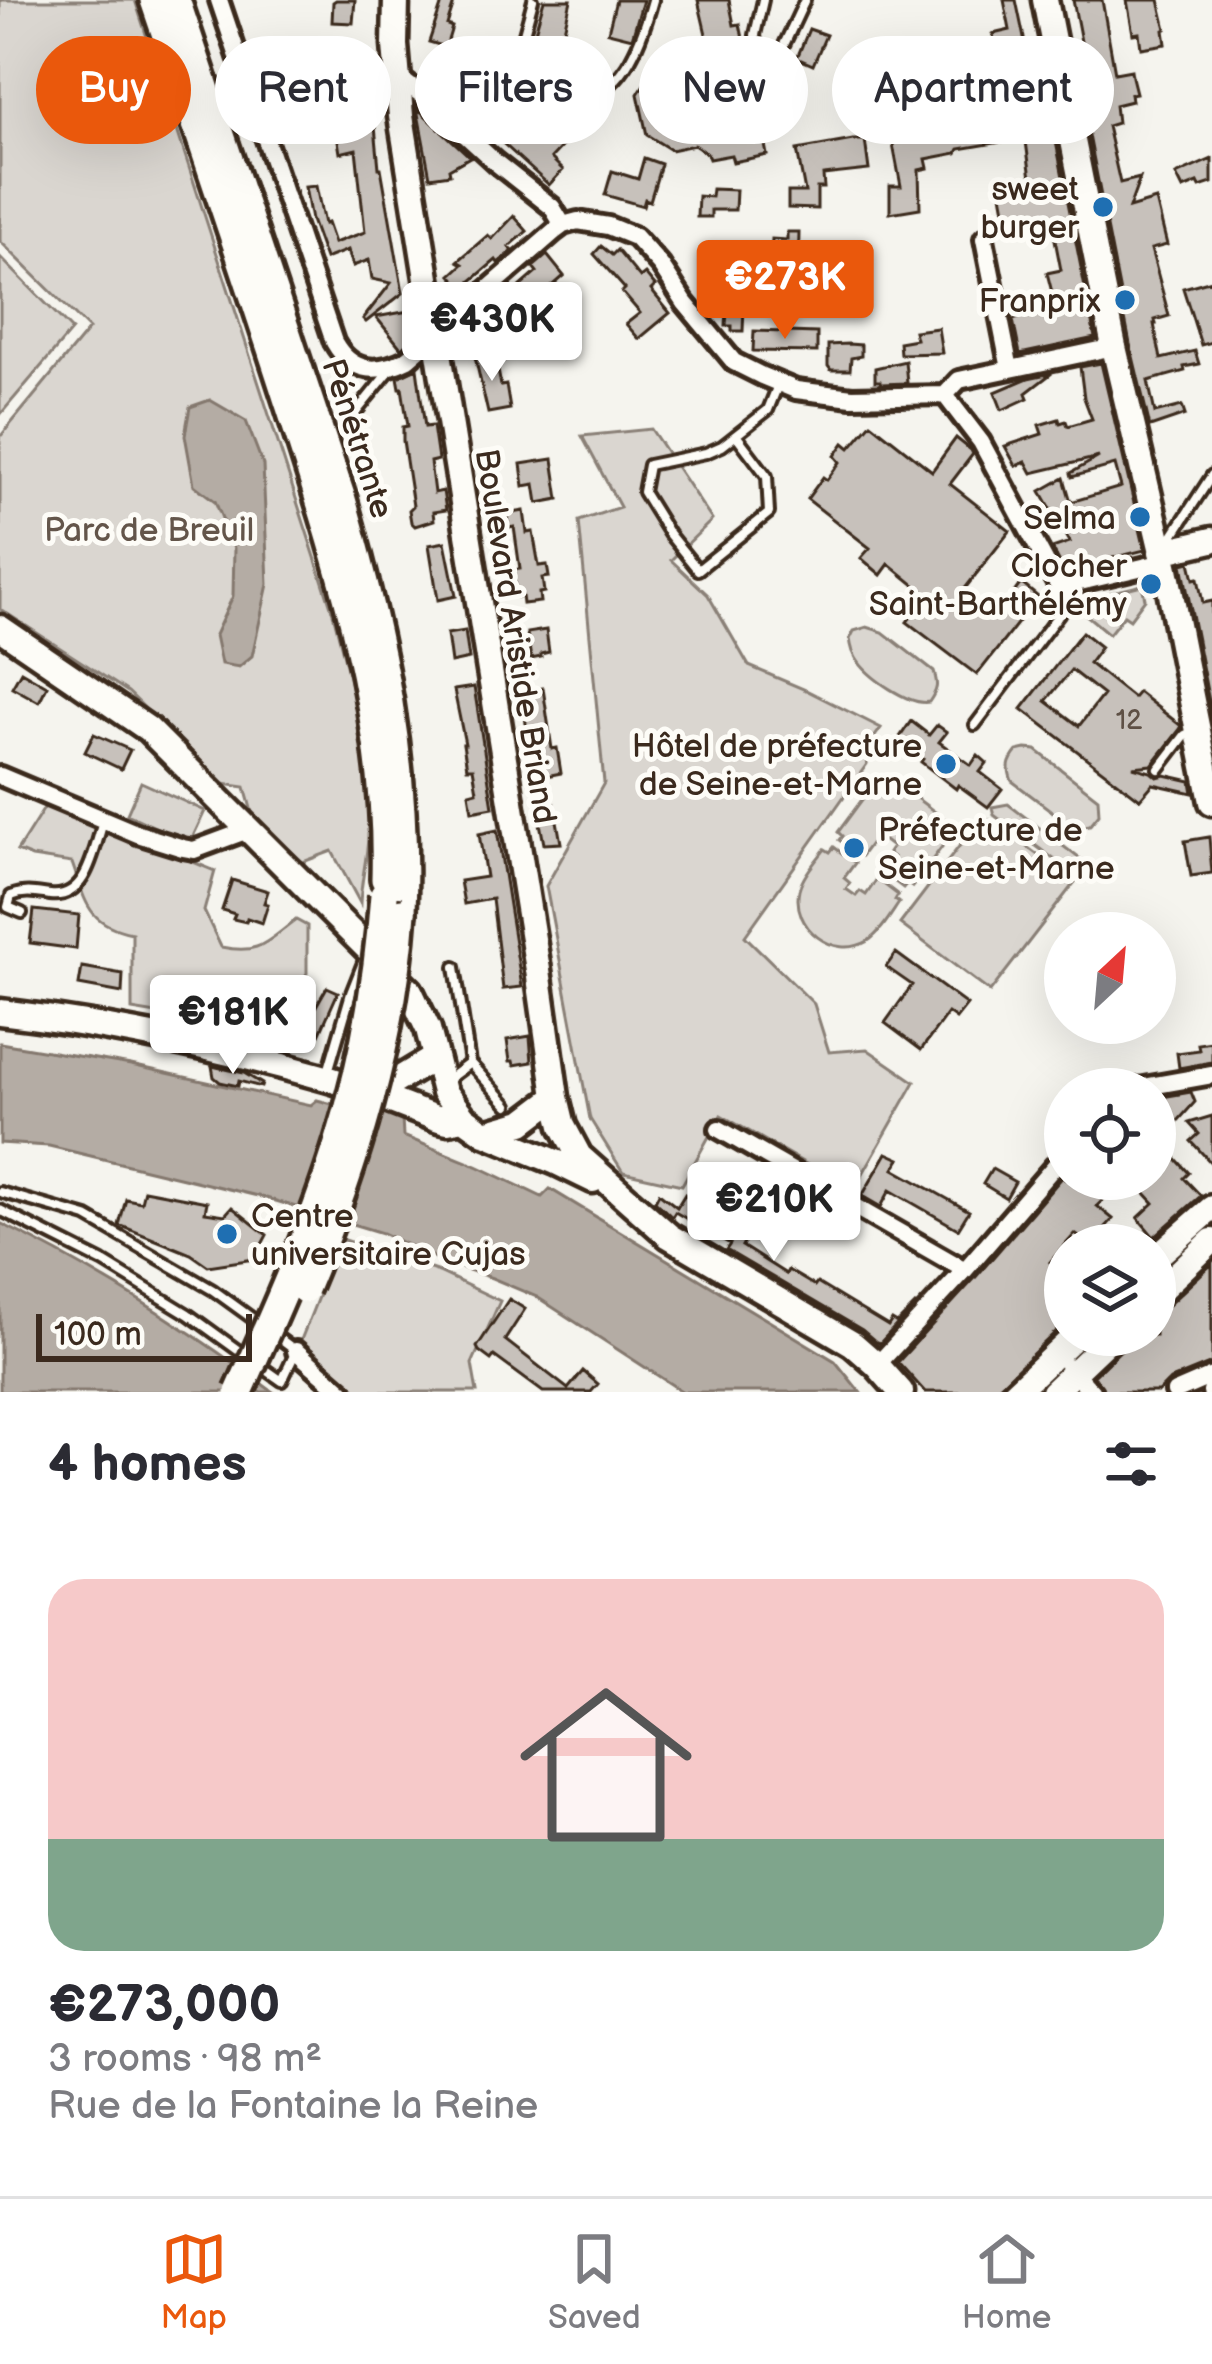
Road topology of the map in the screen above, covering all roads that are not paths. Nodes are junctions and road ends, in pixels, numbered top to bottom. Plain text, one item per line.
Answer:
1 (154, 0) edge
2 (176, 0) edge
3 (219, 0) edge
4 (396, 0) edge
5 (533, 0) edge
6 (653, 0) edge
7 (763, 0) edge
8 (805, 0) edge
9 (1045, 0) edge
10 (755, 36) edge
11 (787, 36) edge
12 (397, 84) junction
13 (563, 225) junction
14 (984, 239) dead end
15 (436, 333) junction
16 (1114, 346) junction
17 (392, 367) junction
18 (1010, 369) junction
19 (779, 383) junction
20 (945, 395) junction
21 (353, 416) dead end
22 (736, 435) junction
23 (1212, 476) edge
24 (1212, 540) edge
25 (1163, 557) junction
26 (1074, 583) junction
27 (0, 628) edge
28 (975, 725) dead end
29 (1197, 730) junction
30 (1159, 769) dead end
31 (0, 776) edge
32 (1212, 802) edge
33 (104, 819) junction
34 (248, 830) junction
35 (393, 903) junction
36 (22, 914) dead end
37 (368, 948) junction
38 (455, 967) dead end
39 (0, 1012) edge
40 (434, 1058) junction
41 (470, 1063) junction
42 (1212, 1075) edge
43 (326, 1078) junction
44 (1176, 1081) edge
45 (441, 1084) junction
46 (364, 1090) junction
47 (556, 1097) junction
48 (508, 1106) dead end
49 (406, 1108) junction
50 (475, 1126) junction
51 (719, 1129) dead end
52 (1044, 1178) edge
53 (0, 1192) edge
54 (617, 1192) junction
55 (1212, 1208) edge
56 (0, 1210) edge
57 (1176, 1240) edge
58 (1212, 1241) edge
59 (965, 1270) junction
60 (1176, 1275) edge
61 (296, 1351) junction
62 (1068, 1356) edge
63 (1077, 1356) edge
64 (1065, 1363) junction
65 (877, 1365) junction
66 (1212, 1376) edge
67 (271, 1387) edge
68 (239, 1392) edge
69 (293, 1392) edge
70 (343, 1392) edge
71 (901, 1392) edge
72 (1016, 1392) edge
73 (1053, 1392) edge
74 (1092, 1392) edge
75 (1175, 1392) edge

1 - 35 main road, Pénétrante
2 - 35 main road, Pénétrante
3 - 17 street
4 - 12 street, Boulevard Aristide Briand
5 - 6 lane
7 - 10 lane
8 - 11 lane
9 - 16 street
12 - 13 street
12 - 15 street, Boulevard Aristide Briand
13 - 15 street
13 - 19 street
14 - 18 street
15 - 17 street
15 - 47 street, Boulevard Aristide Briand
16 - 18 street
16 - 25 street
17 - 21 lane
18 - 20 street
19 - 20 street
19 - 22 lane
20 - 26 street
22 - 22 lane
23 - 25 lane
24 - 25 street
25 - 26 street
25 - 29 street
26 - 28 lane
27 - 34 street
29 - 30 lane
29 - 32 street
31 - 33 street
33 - 34 street
33 - 36 lane
34 - 37 street
35 - 67 main road, bridge
35 - 68 main road, bridge
37 - 40 street
37 - 43 lane
38 - 41 lane
39 - 43 street
40 - 45 street
40 - 46 street
41 - 45 lane
41 - 48 lane
42 - 44 street
43 - 46 street
45 - 49 street
45 - 50 street
46 - 49 street
47 - 50 street
47 - 54 street, Boulevard Aristide Briand
49 - 50 street
50 - 54 street
51 - 59 street
52 - 59 street
53 - 61 lane
54 - 65 street
55 - 57 street
56 - 67 lane
58 - 60 street
59 - 65 street
61 - 67 lane
61 - 70 street
62 - 64 street
63 - 64 street
64 - 72 street
64 - 73 street
64 - 74 street
65 - 71 street
66 - 75 street
67 - 69 lane

